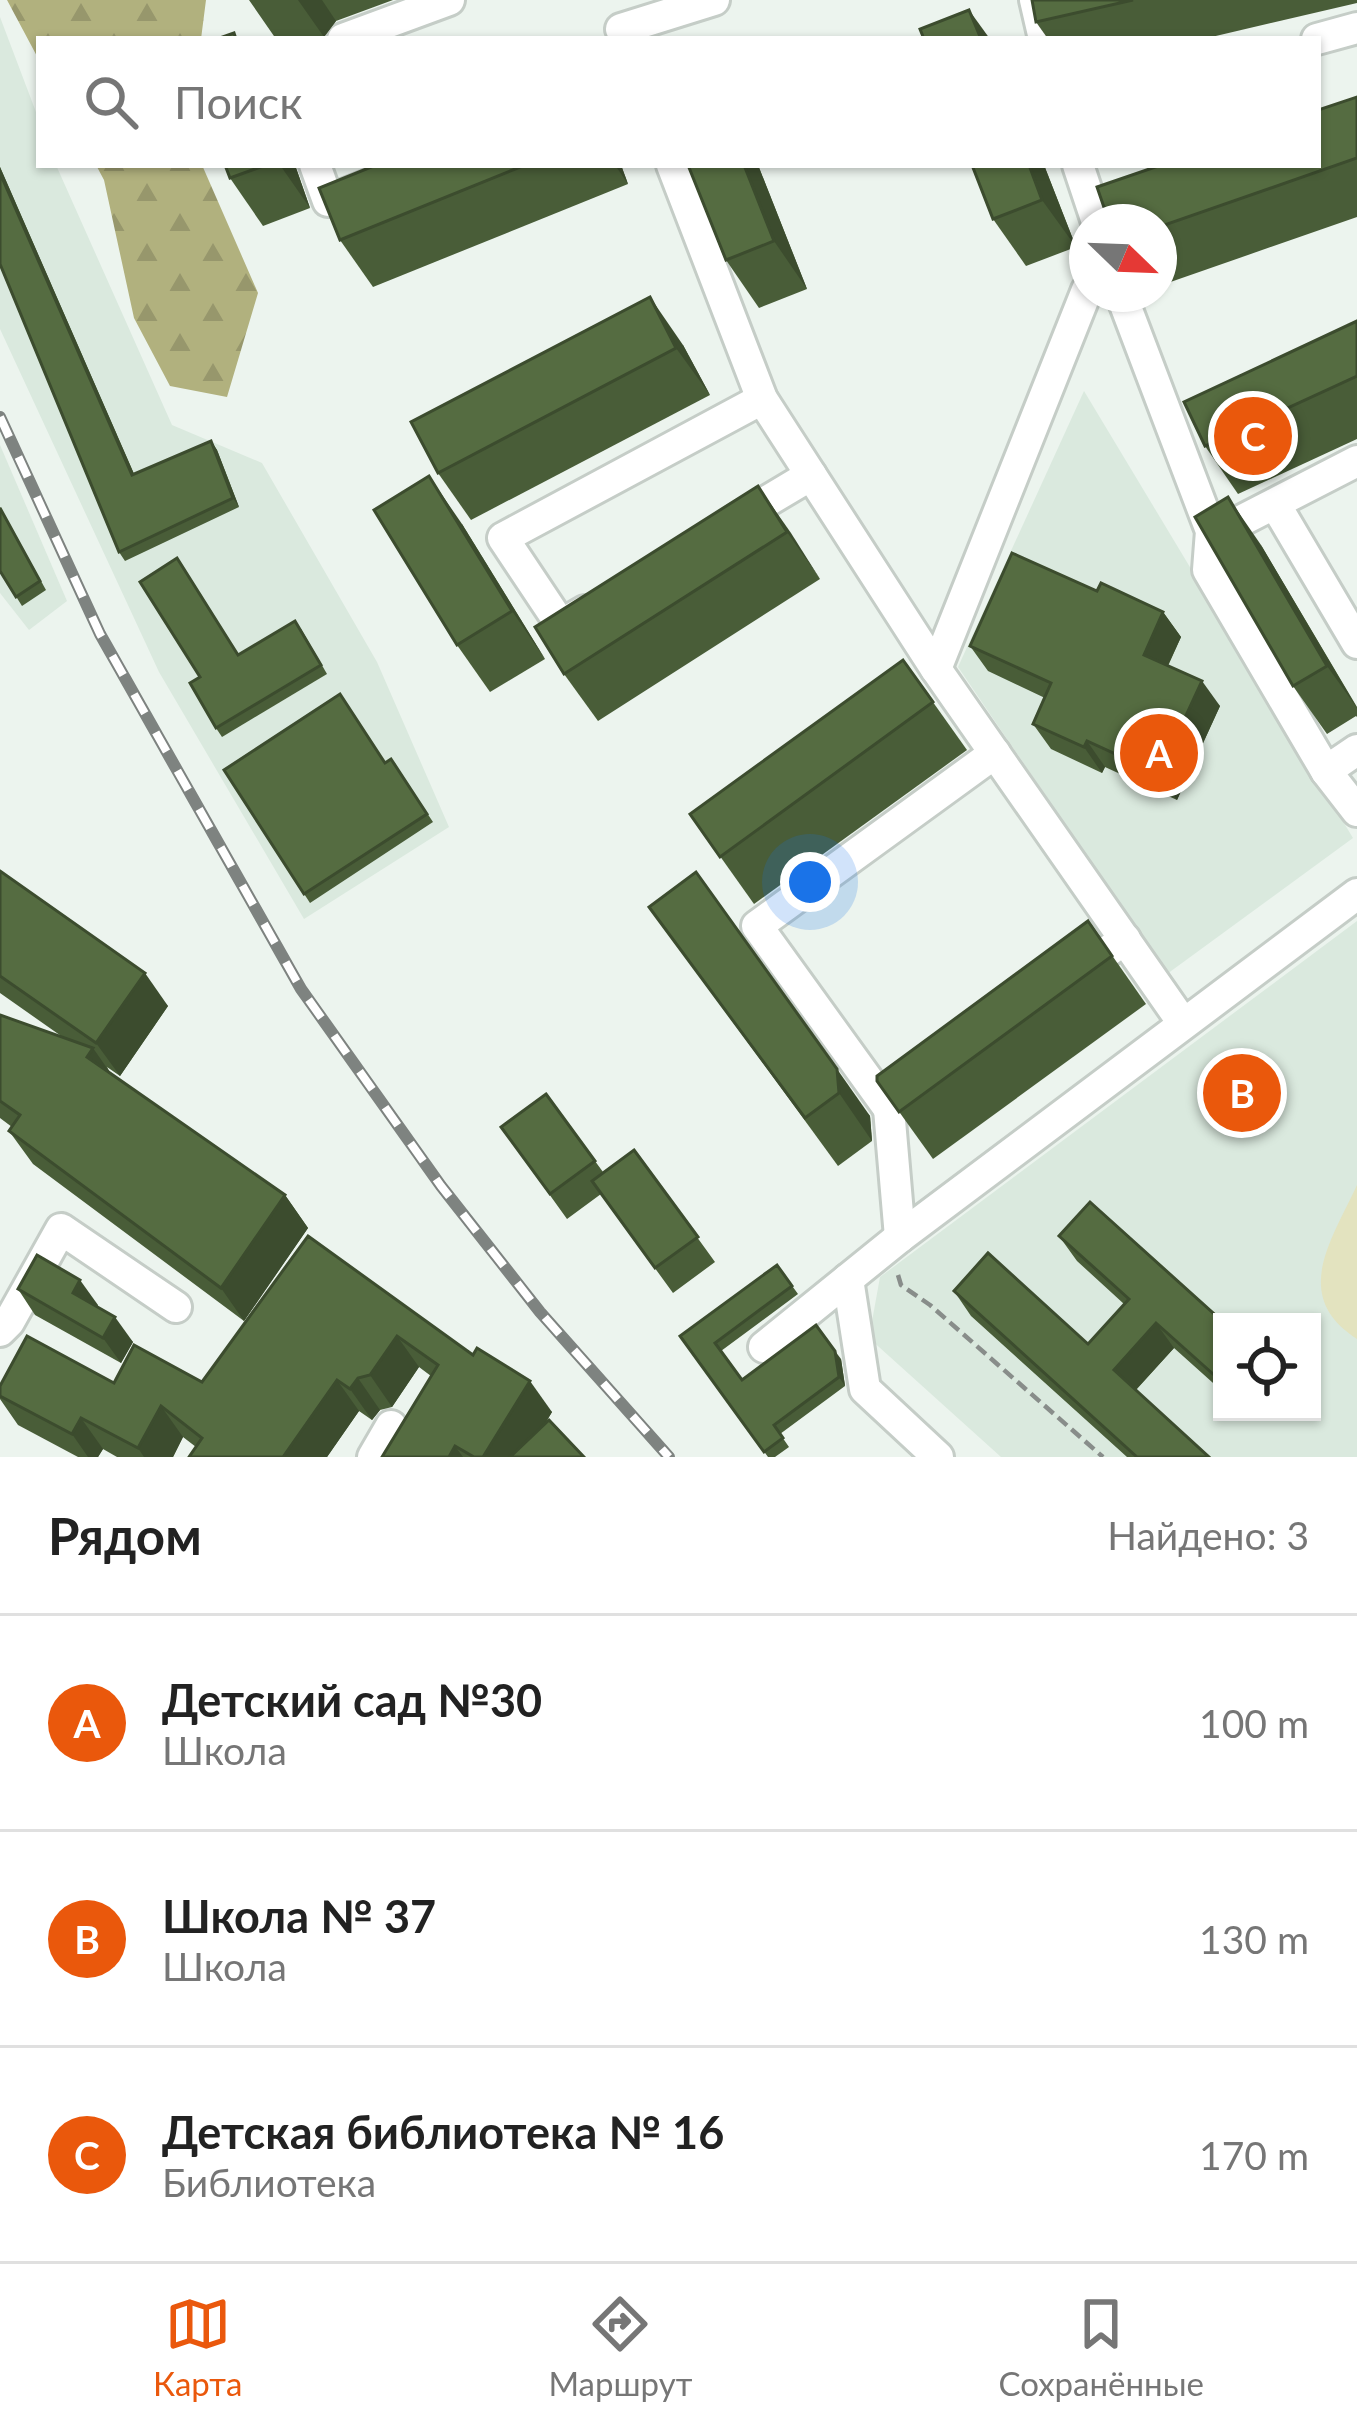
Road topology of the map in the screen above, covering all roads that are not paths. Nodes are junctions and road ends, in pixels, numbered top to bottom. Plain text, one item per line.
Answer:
1 (449, 0) edge
2 (714, 0) edge
3 (1035, 0) edge
4 (618, 23) edge
5 (1357, 28) edge
6 (351, 36) edge
7 (1043, 36) edge
8 (1321, 38) edge
9 (316, 168) edge
10 (413, 168) edge
11 (673, 168) edge
12 (1079, 168) edge
13 (1091, 204) edge
14 (1078, 312) edge
15 (1128, 312) edge
16 (762, 399) junction
17 (1357, 461) edge
18 (811, 475) junction
19 (1276, 504) junction
20 (1210, 531) junction
21 (715, 532) edge
22 (619, 590) edge
23 (1357, 643) edge
24 (936, 669) junction
25 (1357, 750) edge
26 (994, 753) junction
27 (1326, 771) junction
28 (1357, 811) edge
29 (1357, 894) edge
30 (1125, 939) junction
31 (1052, 992) edge
32 (1183, 1023) junction
33 (944, 1070) edge
34 (889, 1109) junction
35 (900, 1237) junction
36 (848, 1279) junction
37 (176, 1306) dead end
38 (0, 1331) edge
39 (764, 1347) dead end
40 (391, 1426) dead end
41 (373, 1457) edge
42 (938, 1457) edge

1 - 6 street
2 - 4 street
3 - 7 street
5 - 8 street
9 - 10 street
11 - 16 street
12 - 13 street
14 - 24 street
15 - 20 street
16 - 18 street
16 - 22 street
17 - 19 street
18 - 21 street
18 - 24 street
19 - 20 street
19 - 23 street
20 - 27 street
24 - 26 street
25 - 27 street
26 - 30 street
26 - 34 street
27 - 28 street
29 - 32 street
30 - 31 street
30 - 32 street
32 - 35 street
33 - 34 street
34 - 35 street
35 - 36 street
36 - 39 street
36 - 42 street
37 - 38 street
40 - 41 street

